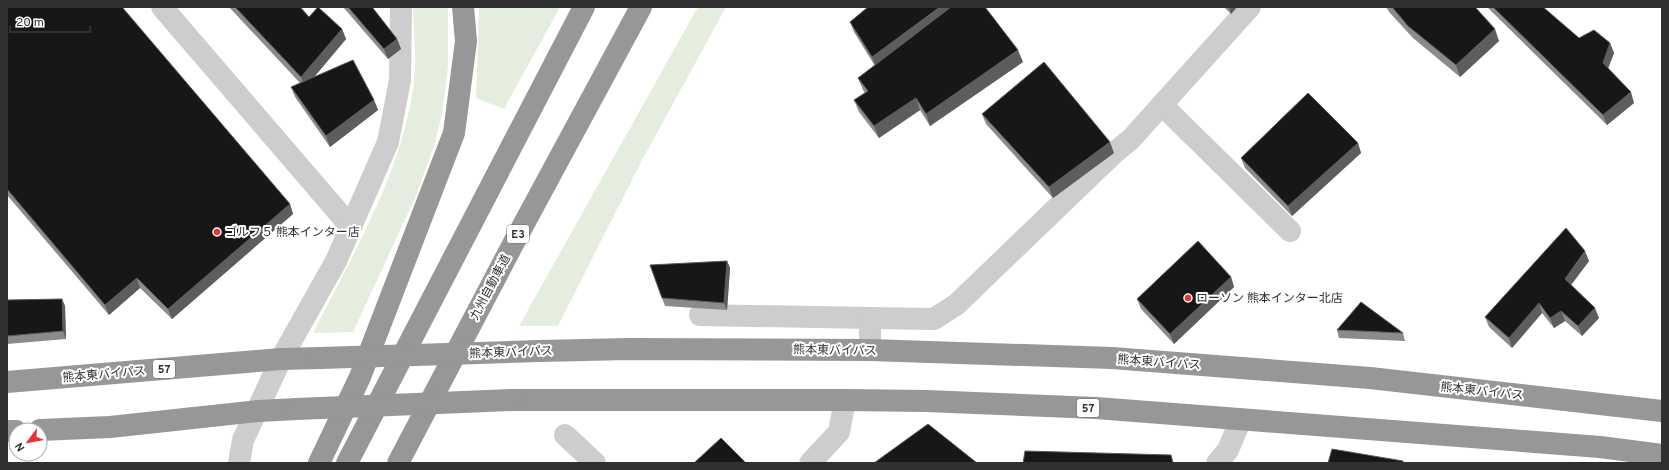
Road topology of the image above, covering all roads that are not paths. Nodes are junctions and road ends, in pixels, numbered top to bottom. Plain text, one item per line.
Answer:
1 (162, 7) edge
2 (401, 7) edge
3 (463, 7) edge
4 (584, 7) edge
5 (641, 7) edge
6 (655, 7) edge
7 (1250, 7) edge
8 (610, 66) junction
9 (1162, 105) junction
10 (351, 227) junction
11 (1290, 231) dead end
12 (700, 315) dead end
13 (870, 318) junction
14 (870, 350) junction
15 (281, 359) junction
16 (7, 382) edge
17 (845, 400) junction
18 (258, 410) junction
19 (1662, 411) edge
20 (1241, 419) junction
21 (48, 430) edge
22 (565, 435) dead end
23 (1662, 455) edge
24 (238, 463) edge
25 (318, 463) edge
26 (348, 463) edge
27 (398, 463) edge
28 (595, 463) edge
29 (810, 463) edge
30 (1217, 463) edge

1 - 10 street
2 - 10 street
3 - 25 highway
4 - 26 highway
5 - 8 highway, 九州自動車道 / E3
6 - 8 highway
7 - 9 street
8 - 27 highway, 九州自動車道 / E3
9 - 11 street
9 - 13 street
10 - 15 street
12 - 13 street
13 - 14 street
14 - 15 highway, 熊本東バイパス / 57, bridge
14 - 19 highway, 熊本東バイパス / 57
15 - 16 highway, 熊本東バイパス / 57
15 - 18 street
17 - 18 highway, 57, bridge
17 - 20 highway, 57
17 - 29 street
18 - 21 highway, 57
18 - 24 street
20 - 23 highway, 57
20 - 30 street
22 - 28 street

